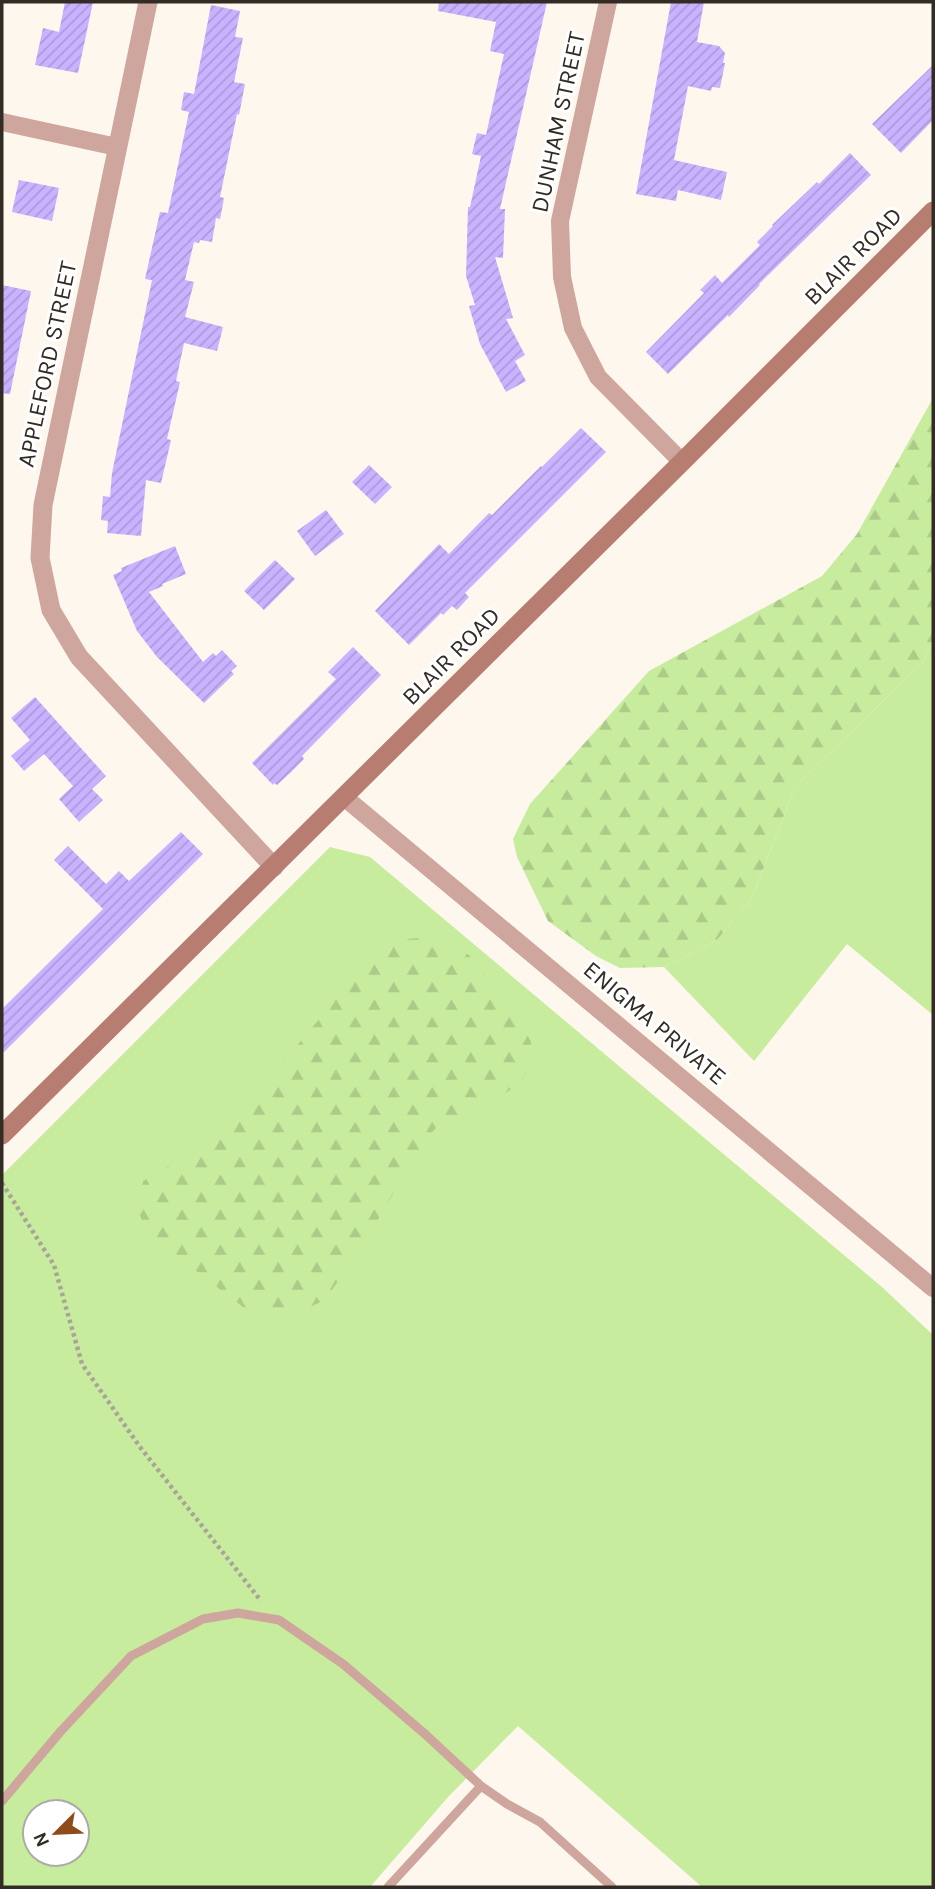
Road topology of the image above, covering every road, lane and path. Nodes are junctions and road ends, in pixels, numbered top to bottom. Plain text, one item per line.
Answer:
1 (148, 2) edge
2 (608, 2) edge
3 (2, 122) edge
4 (117, 147) junction
5 (933, 211) edge
6 (682, 462) junction
7 (344, 797) junction
8 (274, 867) junction
9 (2, 1135) edge
10 (2, 1183) edge
11 (933, 1288) edge
12 (279, 1620) junction
13 (481, 1786) junction
14 (2, 1801) edge
15 (388, 1887) edge
16 (612, 1887) edge

1 - 4 street, APPLEFORD STREET
2 - 6 street, DUNHAM STREET
3 - 4 street
4 - 8 street, APPLEFORD STREET
5 - 6 main road, BLAIR ROAD
6 - 7 main road, BLAIR ROAD
7 - 8 main road, BLAIR ROAD
7 - 11 street, ENIGMA PRIVATE
8 - 9 main road, BLAIR ROAD
10 - 12 path
12 - 13 lane
12 - 14 lane
13 - 15 lane
13 - 16 lane

